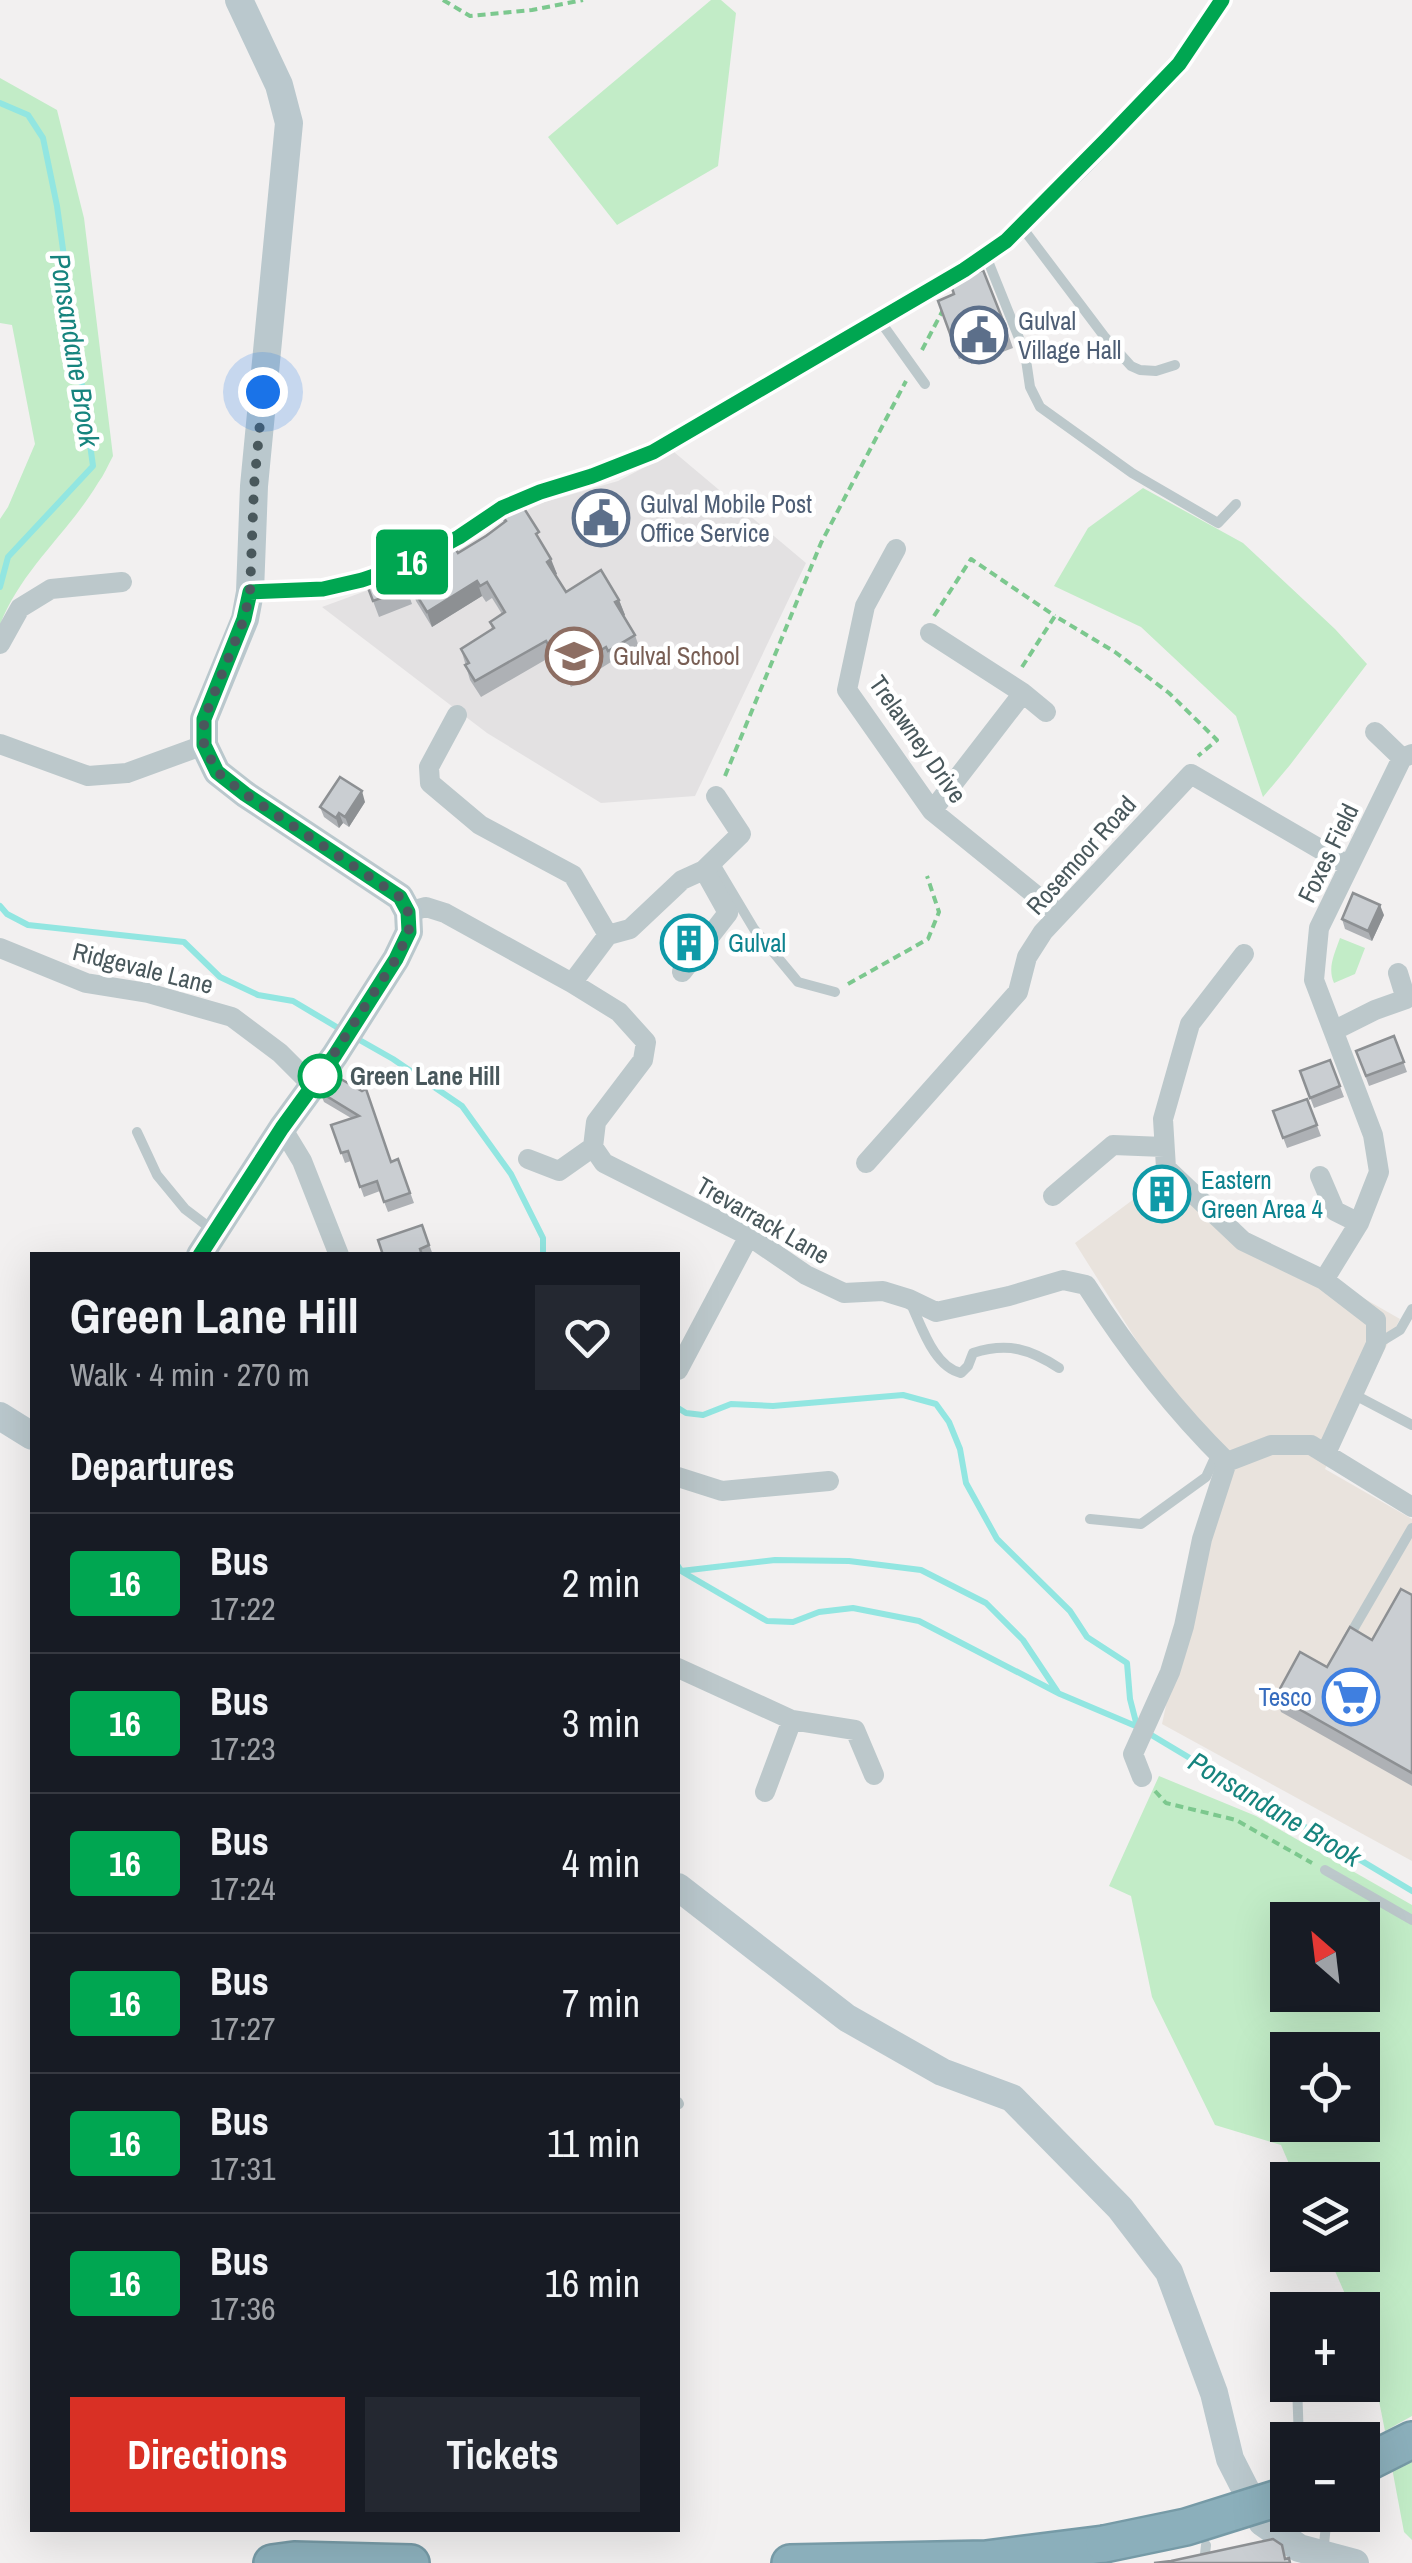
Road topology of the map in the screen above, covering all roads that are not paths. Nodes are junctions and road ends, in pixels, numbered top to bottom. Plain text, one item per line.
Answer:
1 (239, 0) edge
2 (1222, 0) edge
3 (1021, 226) junction
4 (985, 255) junction
5 (880, 321) junction
6 (1175, 365) dead end
7 (925, 384) dead end
8 (1236, 504) dead end
9 (896, 549) dead end
10 (122, 582) dead end
11 (250, 592) junction
12 (931, 634) road end
13 (0, 644) edge
14 (1017, 689) junction
15 (1046, 712) dead end
16 (457, 715) dead end
17 (1375, 732) dead end
18 (0, 744) edge
19 (204, 745) junction
20 (1407, 756) edge
21 (716, 796) road end
22 (932, 812) junction
23 (709, 865) junction
24 (1349, 866) junction
25 (408, 912) junction
26 (1059, 914) junction
27 (608, 935) junction
28 (0, 948) edge
29 (1244, 954) dead end
30 (682, 972) dead end
31 (1398, 973) dead end
32 (572, 983) junction
33 (836, 992) road end
34 (1335, 1030) junction
35 (313, 1086) junction
36 (282, 1128) junction
37 (137, 1132) dead end
38 (593, 1147) junction
39 (1164, 1147) junction
40 (528, 1159) dead end
41 (866, 1163) dead end
42 (1320, 1176) dead end
43 (1053, 1196) dead end
44 (1359, 1223) junction
45 (749, 1236) junction
46 (207, 1244) edge
47 (339, 1252) edge
48 (1324, 1280) junction
49 (909, 1298) junction
50 (1412, 1309) edge
51 (1376, 1344) junction
52 (680, 1362) edge
53 (1059, 1368) dead end
54 (1353, 1394) junction
55 (0, 1416) edge
56 (1412, 1425) edge
57 (30, 1435) edge
58 (1326, 1453) junction
59 (1222, 1457) junction
60 (680, 1478) edge
61 (829, 1480) dead end
62 (1412, 1507) edge
63 (1090, 1519) dead end
64 (1412, 1528) edge
65 (1339, 1654) edge
66 (680, 1669) edge
67 (792, 1720) junction
68 (874, 1774) dead end
69 (1142, 1776) road end
70 (765, 1792) dead end
71 (1324, 1870) road end
72 (680, 1889) edge
73 (1412, 1920) edge
74 (1410, 2442) edge
75 (1380, 2456) edge
76 (1270, 2501) edge
77 (1325, 2532) edge
78 (1206, 2545) dead end
79 (1323, 2554) junction
80 (272, 2563) edge
81 (411, 2563) edge
82 (790, 2563) edge
83 (1204, 2563) edge
84 (1355, 2563) edge

1 - 11 main road
2 - 3 street
3 - 4 street
3 - 6 lane
4 - 5 street
4 - 8 lane
5 - 7 lane
5 - 11 street
9 - 22 street, Trelawney Drive
10 - 13 street
11 - 19 main road
12 - 14 street
14 - 15 street
14 - 22 street
16 - 27 street
17 - 20 street, Foxes Field
18 - 19 street
19 - 25 main road
20 - 24 street, Foxes Field
21 - 23 street
22 - 26 street, Trelawney Drive
23 - 27 street
23 - 30 street
23 - 33 lane
24 - 26 street, Rosemoor Road
24 - 34 street, Foxes Field
25 - 32 street
25 - 35 main road
26 - 41 street, Rosemoor Road
27 - 32 street
28 - 35 street, Ridgevale Lane
29 - 39 street
31 - 34 street
32 - 38 street
34 - 44 street, Foxes Field
35 - 36 main road
36 - 46 main road
36 - 47 street
37 - 46 lane
38 - 40 street
38 - 45 street, Trevarrack Lane
39 - 43 street
39 - 48 street
42 - 44 street
44 - 48 street, Foxes Field
45 - 49 street, Trevarrack Lane
45 - 52 street
48 - 51 street
49 - 53 lane
49 - 59 street, Trevarrack Lane
50 - 51 lane
51 - 54 street
54 - 56 lane
54 - 58 street
55 - 57 main road
58 - 59 street
58 - 62 street
59 - 63 lane
59 - 69 street
60 - 61 street
64 - 65 lane
66 - 67 street
67 - 68 street
67 - 70 street
71 - 73 lane
72 - 79 main road
74 - 75 highway
76 - 82 highway, bridge
77 - 79 lane
78 - 83 lane
79 - 84 main road
80 - 81 highway

